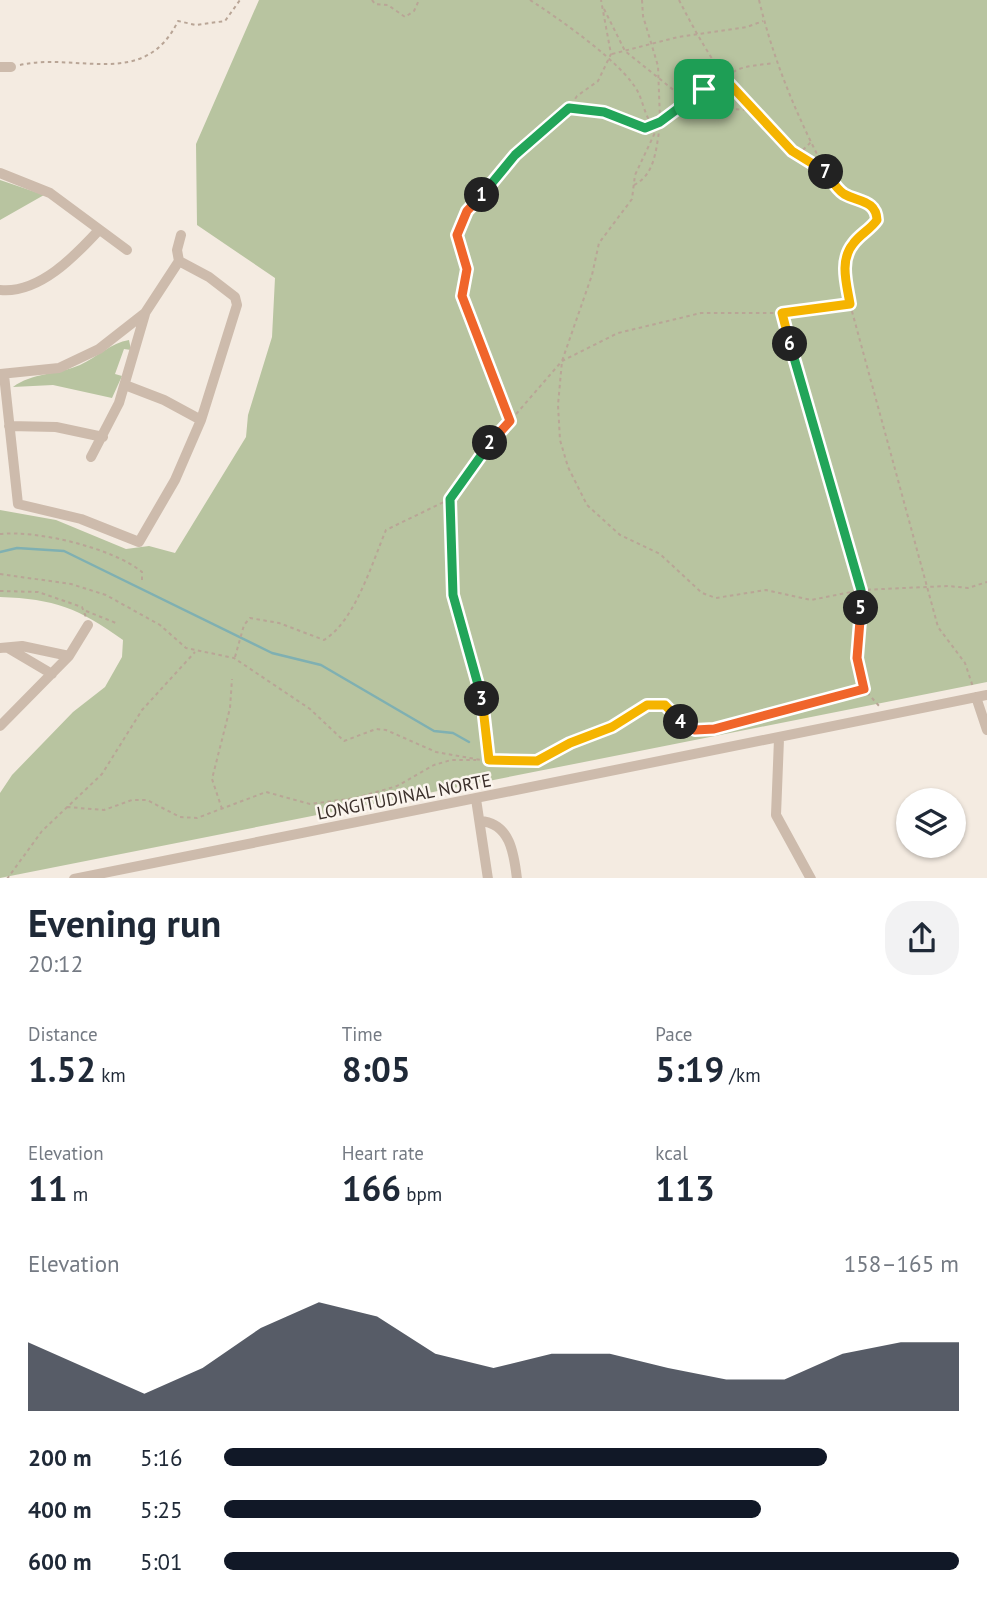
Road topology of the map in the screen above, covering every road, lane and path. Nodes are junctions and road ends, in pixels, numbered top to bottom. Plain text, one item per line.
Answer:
1 (240, 0) edge
2 (372, 0) edge
3 (419, 0) edge
4 (530, 0) edge
5 (601, 0) edge
6 (642, 0) edge
7 (679, 0) edge
8 (759, 0) edge
9 (602, 5) junction
10 (764, 20) junction
11 (697, 35) junction
12 (652, 43) junction
13 (625, 51) junction
14 (611, 54) junction
15 (609, 62) junction
16 (776, 63) junction
17 (5, 67) edge
18 (724, 78) junction
19 (661, 80) junction
20 (693, 99) junction
21 (569, 108) junction
22 (750, 110) junction
23 (660, 122) junction
24 (811, 142) junction
25 (797, 155) junction
26 (825, 170) junction
27 (0, 173) edge
28 (634, 186) junction
29 (99, 230) junction
30 (181, 235) dead end
31 (127, 250) dead end
32 (179, 261) junction
33 (0, 290) edge
34 (850, 304) junction
35 (145, 313) junction
36 (782, 313) junction
37 (117, 336) junction
38 (135, 348) junction
39 (562, 361) junction
40 (2, 374) edge
41 (125, 385) junction
42 (201, 421) junction
43 (510, 421) junction
44 (9, 426) junction
45 (103, 437) junction
46 (91, 457) dead end
47 (450, 499) junction
48 (0, 534) edge
49 (0, 574) edge
50 (987, 582) edge
51 (142, 583) dead end
52 (929, 586) junction
53 (861, 590) junction
54 (0, 591) edge
55 (85, 611) junction
56 (116, 623) dead end
57 (88, 625) joint
58 (4, 648) edge
59 (196, 652) junction
60 (69, 656) junction
61 (234, 658) junction
62 (52, 674) junction
63 (232, 679) dead end
64 (864, 689) junction
65 (981, 696) edge
66 (879, 719) junction
67 (0, 726) edge
68 (987, 730) edge
69 (779, 739) junction
70 (481, 760) junction
71 (489, 760) junction
72 (476, 799) junction
73 (67, 807) junction
74 (222, 810) junction
75 (480, 821) junction
76 (7, 878) edge
77 (74, 878) edge
78 (488, 878) edge
79 (517, 878) edge
80 (811, 878) edge

1 - 17 path
2 - 3 path
4 - 15 path
5 - 9 path
6 - 12 path
7 - 11 path
8 - 10 path
9 - 13 path
9 - 14 path
10 - 11 path
10 - 16 path
11 - 12 path
11 - 18 path
12 - 13 path
12 - 19 path
13 - 14 path
13 - 19 path
14 - 15 path
15 - 21 path
15 - 23 path
16 - 18 path
16 - 24 path
18 - 20 path
18 - 22 path
19 - 20 path
19 - 23 path
20 - 22 path
20 - 23 path
21 - 23 path
21 - 43 path
22 - 25 path
23 - 28 path
23 - 28 path
24 - 25 path
24 - 26 path
25 - 26 path
26 - 34 path
27 - 29 street
28 - 39 path
29 - 31 street
29 - 33 street
30 - 32 street
32 - 35 street
32 - 42 street
34 - 36 path
34 - 52 path
35 - 37 street
35 - 38 street
36 - 39 path
36 - 53 path
37 - 38 street
37 - 40 street
38 - 41 street
39 - 43 path
39 - 53 path
40 - 44 street
41 - 42 street
41 - 45 street
42 - 44 street
43 - 47 path
44 - 45 street
45 - 46 street
47 - 61 path
47 - 71 path
48 - 51 path
49 - 59 path
50 - 52 path
52 - 53 path
52 - 65 path
53 - 64 path
54 - 55 path
55 - 56 path
55 - 57 path
57 - 60 street
58 - 60 street
58 - 62 street
59 - 61 path
59 - 73 path
60 - 62 street
61 - 70 path
62 - 67 street
63 - 74 path
64 - 66 path
64 - 71 path
65 - 66 street, LONGITUDINAL NORTE
65 - 68 street
66 - 69 street, LONGITUDINAL NORTE
69 - 72 street, LONGITUDINAL NORTE
69 - 80 street
70 - 71 path
70 - 74 path
72 - 75 street
72 - 77 street, LONGITUDINAL NORTE
73 - 74 path
73 - 76 path
75 - 78 street
75 - 79 street

